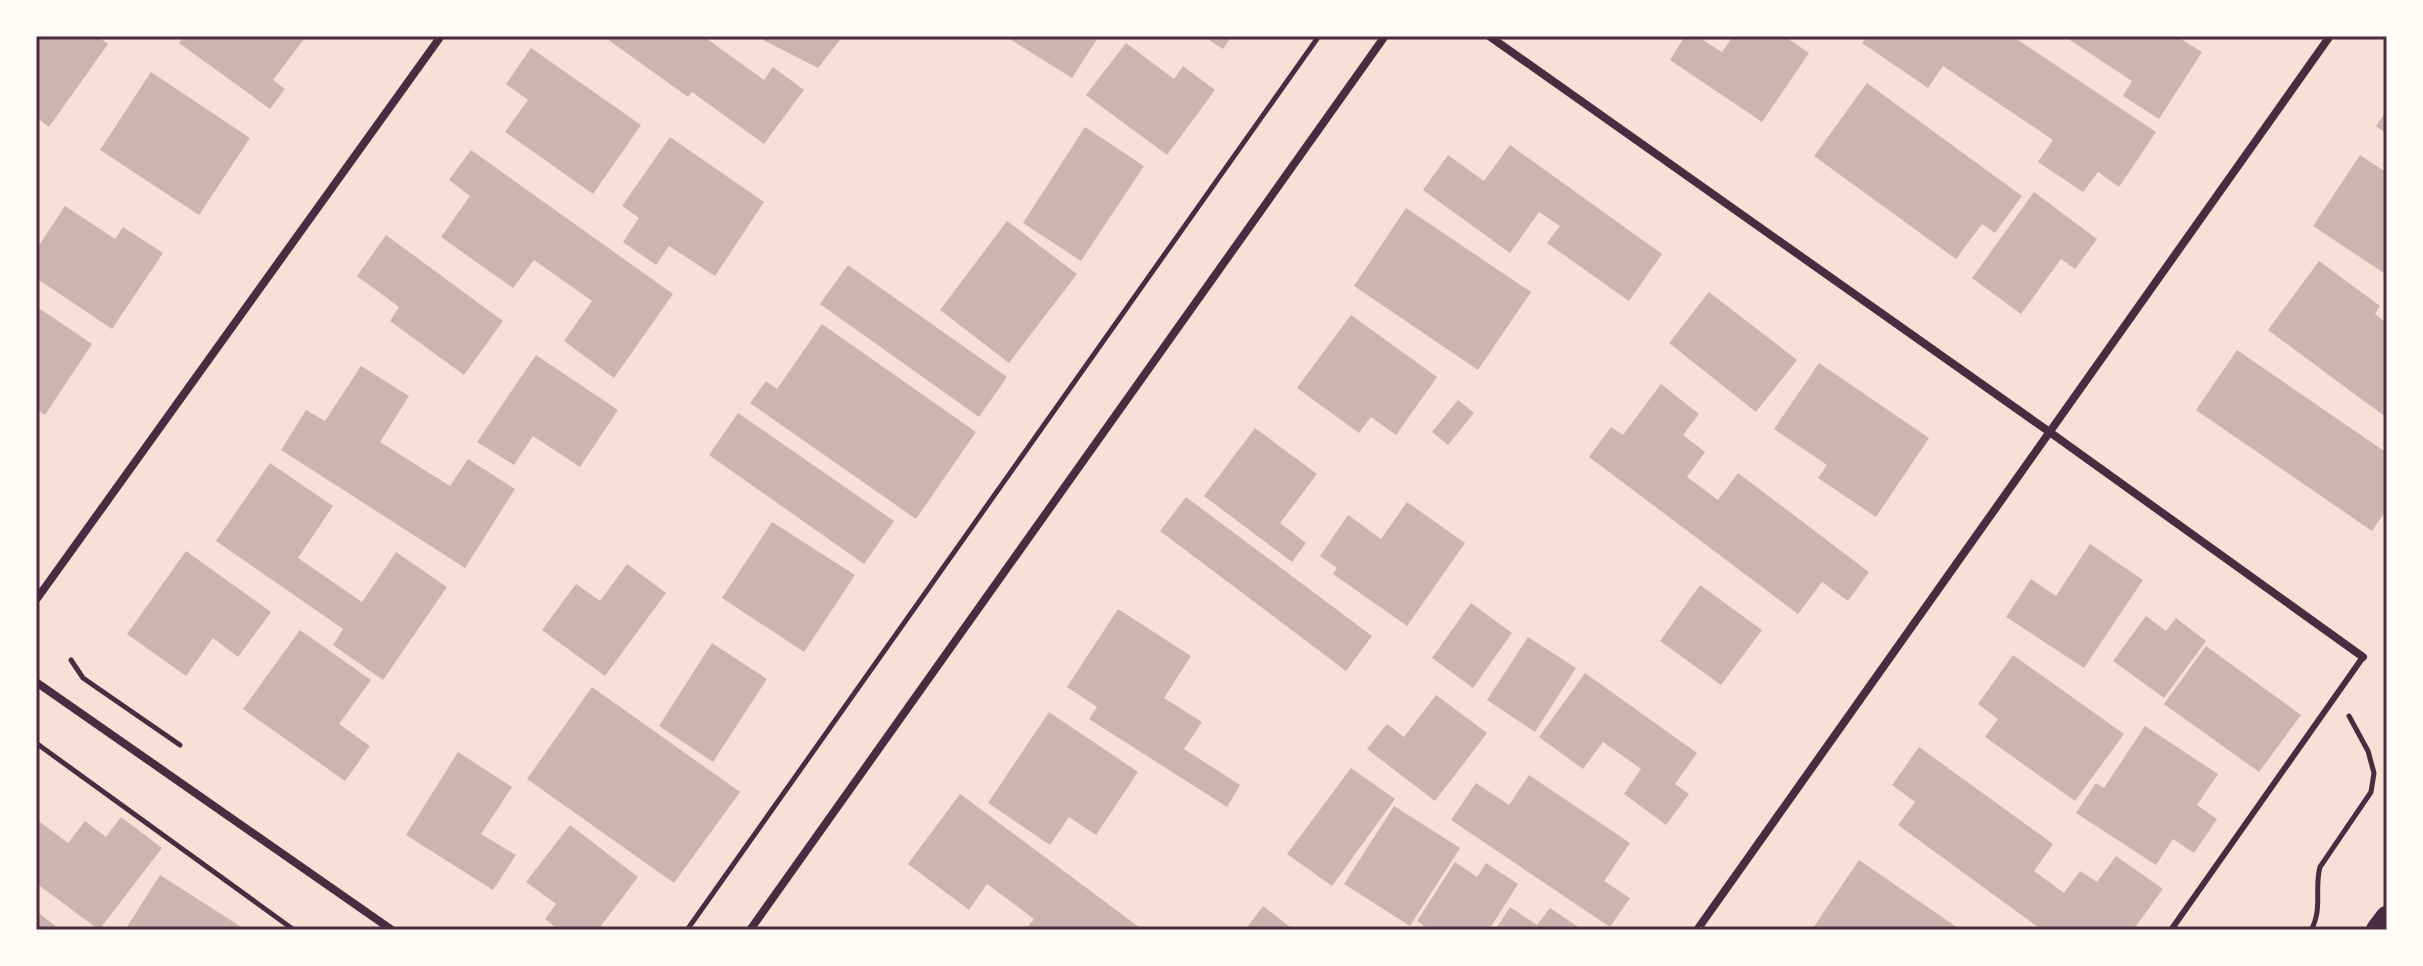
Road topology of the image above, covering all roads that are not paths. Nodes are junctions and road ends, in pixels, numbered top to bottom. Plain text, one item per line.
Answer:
1 (441, 36) edge
2 (1385, 36) edge
3 (1489, 36) edge
4 (2330, 36) edge
5 (2051, 433) junction
6 (36, 600) edge
7 (2363, 657) joint
8 (36, 682) edge
9 (2387, 918) edge
10 (392, 930) edge
11 (750, 930) edge
12 (1697, 930) edge
13 (2171, 930) edge
14 (2378, 930) edge

1 - 6 street
2 - 11 street
3 - 5 street
4 - 5 street
5 - 7 street
5 - 12 street
7 - 13 lane
8 - 10 street
9 - 14 highway

